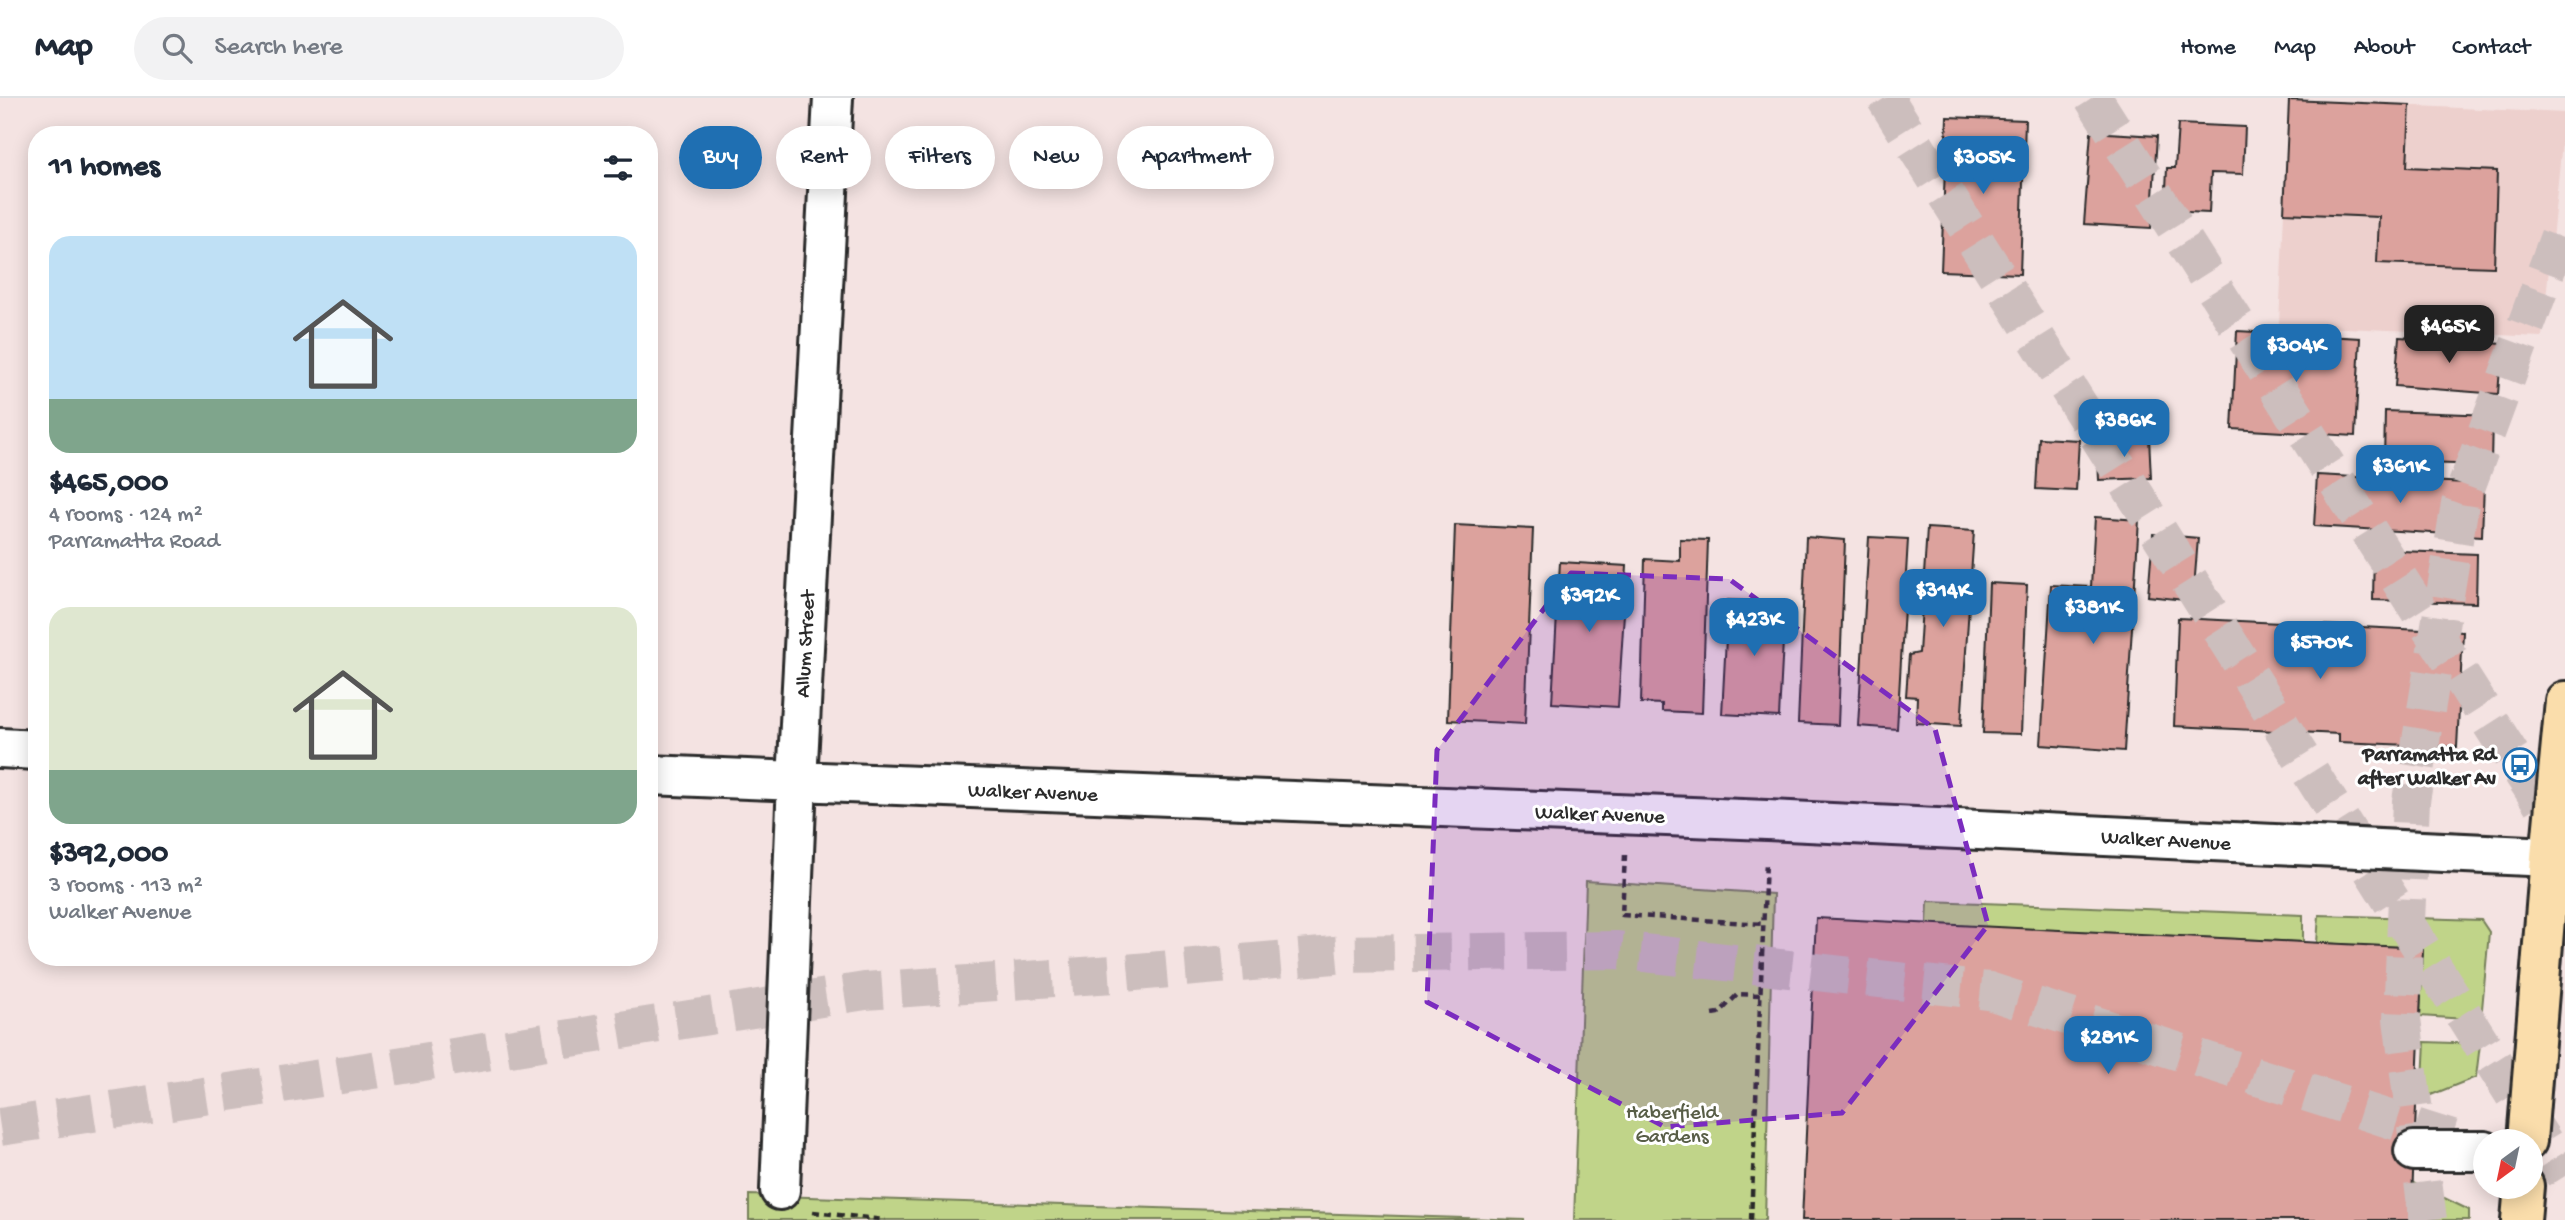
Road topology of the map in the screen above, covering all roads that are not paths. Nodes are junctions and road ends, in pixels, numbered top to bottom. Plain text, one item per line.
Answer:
1 (833, 98) edge
2 (2565, 701) edge
3 (0, 748) edge
4 (28, 750) edge
5 (658, 775) edge
6 (797, 781) junction
7 (2550, 857) junction
8 (2528, 1129) edge
9 (2414, 1151) tunnel mouth
10 (2473, 1151) edge
11 (780, 1190) road end
12 (2523, 1199) edge
13 (2521, 1220) edge

1 - 6 street, Allum Street
2 - 7 main road
3 - 4 street
5 - 6 street, Walker Avenue
6 - 7 street, Walker Avenue
6 - 11 street, Allum Street
7 - 8 main road
9 - 10 street
12 - 13 main road

